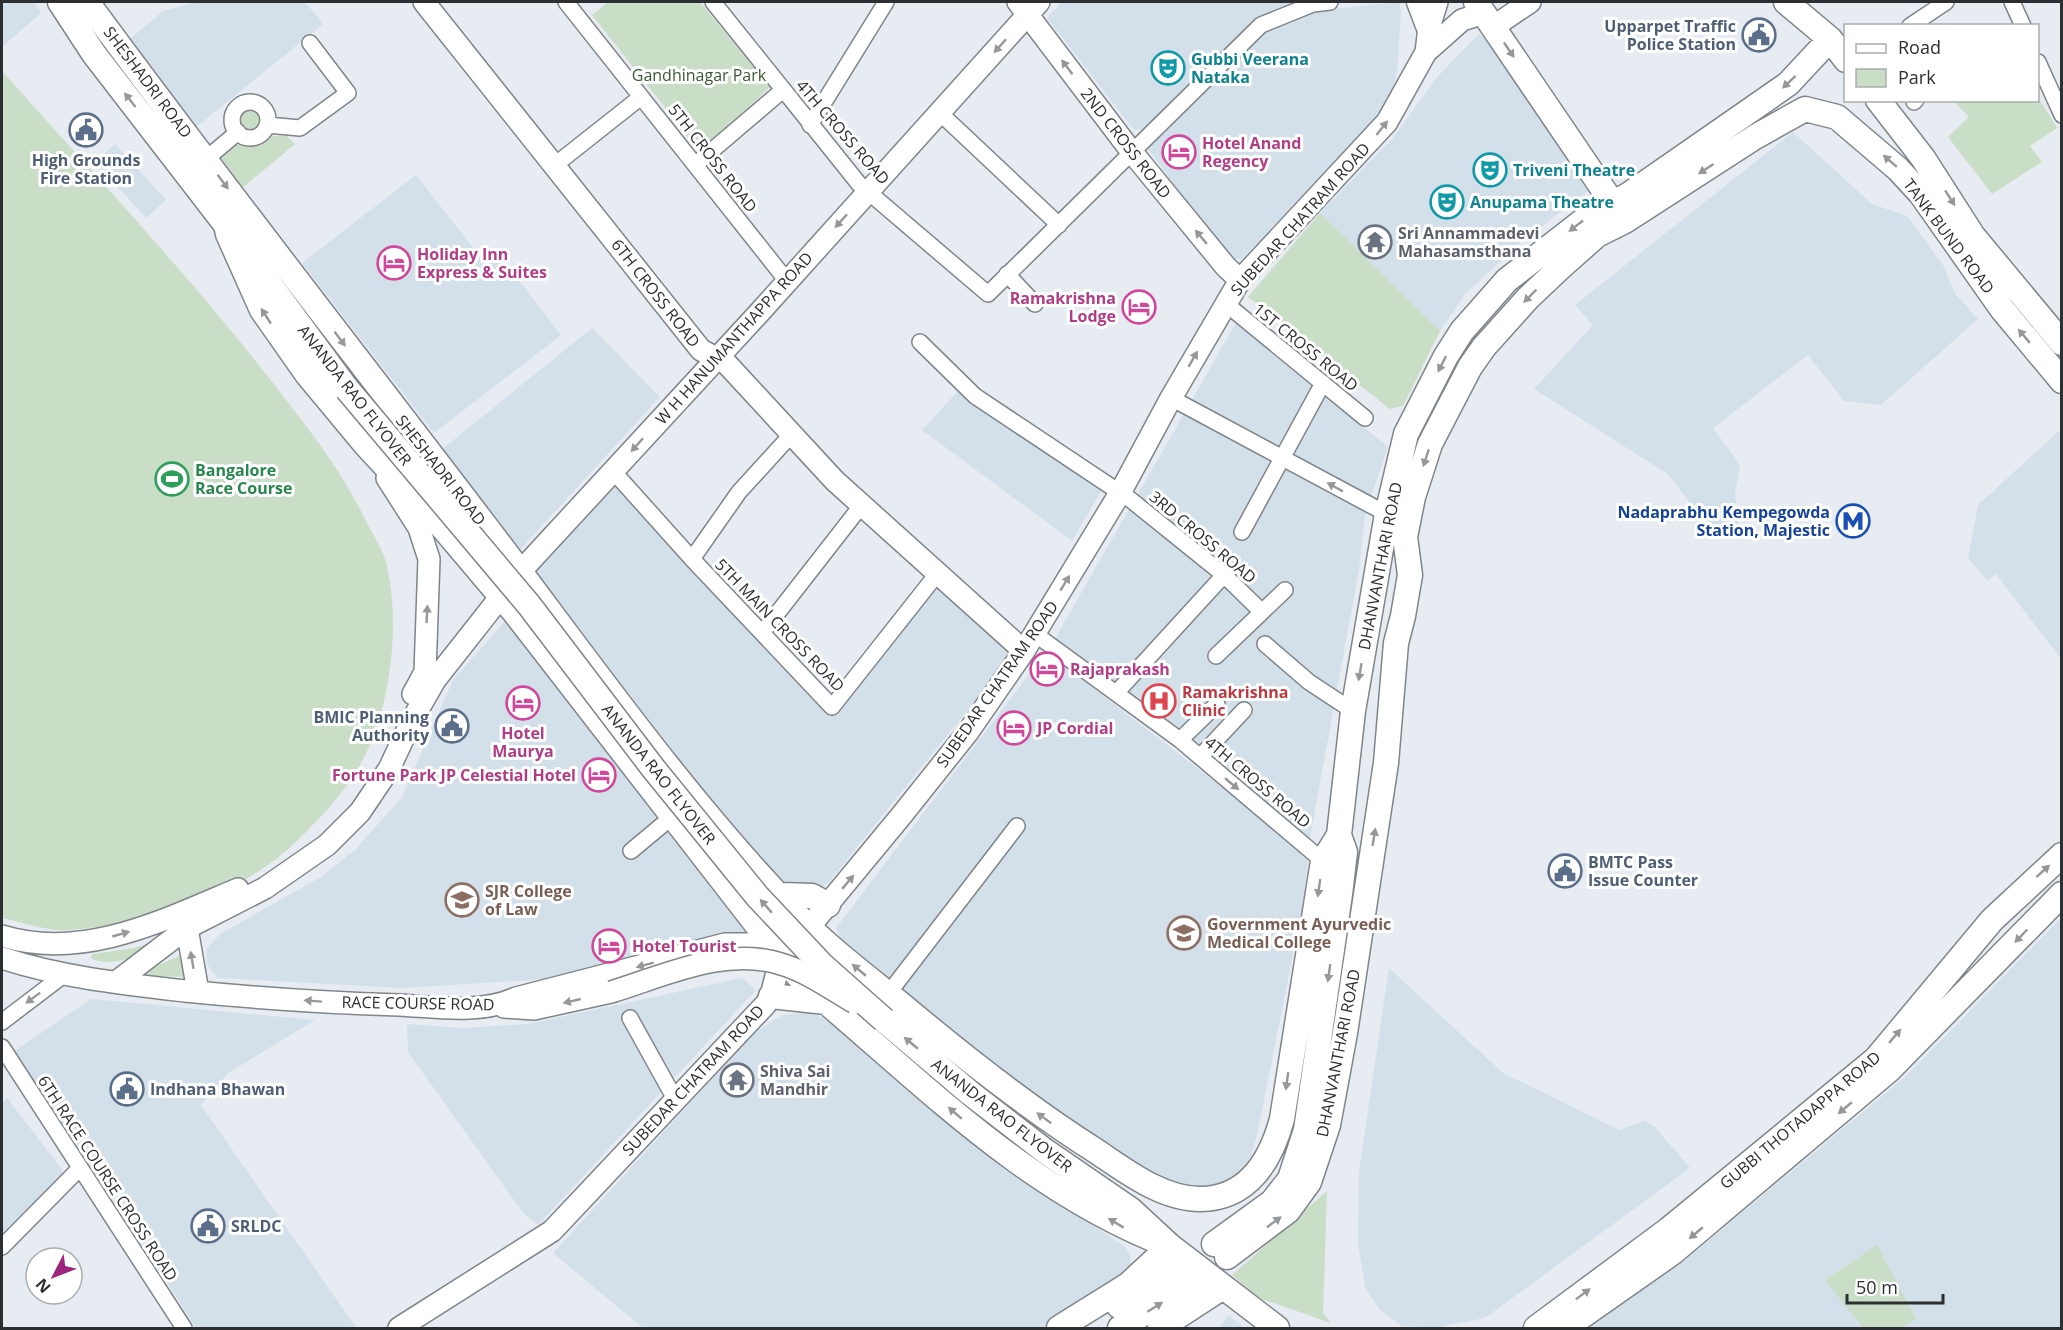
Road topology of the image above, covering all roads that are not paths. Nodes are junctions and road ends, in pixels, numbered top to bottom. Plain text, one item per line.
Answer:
1 (60, 2) edge
2 (87, 2) edge
3 (424, 2) edge
4 (566, 2) edge
5 (712, 2) edge
6 (867, 2) edge
7 (1330, 2) edge
8 (1419, 2) edge
9 (1437, 2) edge
10 (1530, 2) edge
11 (1786, 2) edge
12 (1946, 2) edge
13 (2017, 3) edge
14 (1028, 6) edge
15 (882, 8) edge
16 (1484, 14) edge
17 (1913, 24) edge
18 (2020, 24) edge
19 (1429, 28) junction
20 (1830, 39) junction
21 (310, 43) dead end
22 (1426, 52) junction
23 (1844, 59) edge
24 (2039, 66) edge
25 (783, 90) junction
26 (641, 97) junction
27 (2057, 99) edge
28 (1880, 102) edge
29 (940, 113) junction
30 (2061, 115) edge
31 (267, 125) junction
32 (810, 125) junction
33 (1749, 126) junction
34 (238, 132) junction
35 (1131, 151) junction
36 (206, 159) junction
37 (555, 165) junction
38 (695, 165) junction
39 (867, 191) junction
40 (1618, 212) junction
41 (226, 225) junction
42 (1059, 225) junction
43 (1007, 274) junction
44 (1240, 280) junction
45 (787, 281) junction
46 (1225, 303) junction
47 (1035, 304) dead end
48 (920, 342) dead end
49 (2061, 343) edge
50 (716, 358) junction
51 (2061, 381) edge
52 (1323, 383) junction
53 (1171, 398) junction
54 (1365, 418) dead end
55 (791, 435) junction
56 (366, 445) junction
57 (1282, 458) junction
58 (613, 471) junction
59 (1120, 493) junction
60 (861, 506) junction
61 (1387, 514) junction
62 (1242, 532) dead end
63 (692, 559) junction
64 (520, 572) junction
65 (937, 574) junction
66 (1224, 575) junction
67 (1376, 579) junction
68 (1408, 588) junction
69 (1285, 590) dead end
70 (499, 595) junction
71 (1261, 611) junction
72 (762, 633) junction
73 (1029, 643) junction
74 (1265, 644) dead end
75 (1216, 656) dead end
76 (430, 676) junction
77 (1117, 692) junction
78 (1217, 704) dead end
79 (1244, 710) dead end
80 (1353, 711) junction
81 (1180, 740) junction
82 (1200, 757) junction
83 (673, 816) junction
84 (1017, 826) dead end
85 (631, 850) dead end
86 (2061, 855) edge
87 (1333, 864) junction
88 (2061, 894) edge
89 (780, 896) junction
90 (828, 905) junction
91 (183, 920) junction
92 (810, 927) junction
93 (2, 936) edge
94 (78, 943) junction
95 (781, 956) junction
96 (2, 958) edge
97 (65, 974) junction
98 (116, 982) junction
99 (198, 992) junction
100 (888, 994) junction
101 (771, 996) junction
102 (826, 1002) junction
103 (498, 1007) junction
104 (630, 1018) dead end
105 (884, 1020) junction
106 (2, 1022) edge
107 (2, 1047) edge
108 (675, 1099) junction
109 (1051, 1155) junction
110 (80, 1168) junction
111 (1174, 1194) junction
112 (2, 1247) edge
113 (1180, 1264) junction
114 (1223, 1287) junction
115 (184, 1329) edge
116 (399, 1329) edge
117 (1059, 1329) edge
118 (1083, 1329) edge
119 (1120, 1329) edge
120 (1160, 1329) edge
121 (1277, 1329) edge
122 (1536, 1329) edge
123 (1564, 1329) edge

41 -> 1 main road, SHESHADRI ROAD
2 - 36 main road, SHESHADRI ROAD
3 - 37 street, 6TH CROSS ROAD
4 - 26 street, 5TH CROSS ROAD
5 - 25 street, 4TH CROSS ROAD
6 - 15 street
7 - 35 street
8 - 19 main road
9 - 19 street, SUBEDAR CHATRAM ROAD
10 - 16 street
11 - 20 main road
12 - 17 street
13 - 18 street
14 -> 29 street, W H HANUMANTHAPPA ROAD
35 -> 14 street, 2ND CROSS ROAD
15 - 32 street
16 - 22 street
16 -> 40 main road
19 - 22 street, SUBEDAR CHATRAM ROAD
20 - 23 main road
20 -> 33 main road, DHANVANTHARI ROAD
21 - 31 street
44 -> 22 street, SUBEDAR CHATRAM ROAD
24 - 27 street
25 - 32 street, 4TH CROSS ROAD
25 - 38 street
26 - 37 street
26 - 38 street, 5TH CROSS ROAD
27 - 30 street
28 -> 49 main road, TANK BUND ROAD
29 - 39 street, W H HANUMANTHAPPA ROAD
29 - 42 street
31 - 34 street
31 - 34 street
32 - 39 street, 4TH CROSS ROAD
33 -> 40 main road, DHANVANTHARI ROAD
51 -> 33 main road, TANK BUND ROAD
34 - 36 street
35 - 42 street
44 -> 35 street, 2ND CROSS ROAD
36 -> 64 main road, SHESHADRI ROAD
37 - 50 street, 6TH CROSS ROAD
38 - 45 street, 5TH CROSS ROAD
39 - 43 street, 4TH CROSS ROAD
39 -> 45 street, W H HANUMANTHAPPA ROAD
40 -> 61 main road, DHANVANTHARI ROAD
40 -> 68 main road, DHANVANTHARI ROAD
56 -> 41 main road, SHESHADRI ROAD
105 -> 41 main road, ANANDA RAO FLYOVER, bridge
42 - 43 street
43 - 47 street
44 - 46 street, SUBEDAR CHATRAM ROAD
45 - 50 street, W H HANUMANTHAPPA ROAD
46 - 52 street, 1ST CROSS ROAD
53 -> 46 street, SUBEDAR CHATRAM ROAD
48 - 59 street, 3RD CROSS ROAD
50 - 55 street, 6TH CROSS ROAD
50 -> 58 street, W H HANUMANTHAPPA ROAD
52 - 54 street, 1ST CROSS ROAD
52 - 57 street
53 - 57 street
53 - 59 street, SUBEDAR CHATRAM ROAD
55 - 60 street, 6TH CROSS ROAD
55 - 63 street
56 - 70 main road, SHESHADRI ROAD
76 -> 56 street
61 -> 57 street
57 - 62 street
58 - 63 street, 5TH MAIN CROSS ROAD
58 - 64 street, W H HANUMANTHAPPA ROAD
59 - 66 street, 3RD CROSS ROAD
73 -> 59 street, SUBEDAR CHATRAM ROAD
60 - 65 street, 6TH CROSS ROAD
60 - 72 street
61 - 67 main road, DHANVANTHARI ROAD
63 - 72 street, 5TH MAIN CROSS ROAD
64 - 70 street, W H HANUMANTHAPPA ROAD
64 - 89 main road, SHESHADRI ROAD
65 - 72 street, 5TH MAIN CROSS ROAD
65 - 73 street, 6TH CROSS ROAD
66 - 71 street, 3RD CROSS ROAD
66 - 77 street
67 - 68 main road
67 -> 80 main road, DHANVANTHARI ROAD
87 -> 68 main road, DHANVANTHARI ROAD
69 - 71 street
70 - 76 street, W H HANUMANTHAPPA ROAD
70 - 83 main road, SHESHADRI ROAD
71 - 75 street
73 - 77 street, 4TH CROSS ROAD
90 -> 73 street, SUBEDAR CHATRAM ROAD
74 - 80 street
76 - 91 street
77 - 81 street, 4TH CROSS ROAD
78 - 81 street
79 - 82 street
80 - 87 main road, DHANVANTHARI ROAD
81 - 82 street, 4TH CROSS ROAD
82 -> 87 street, 4TH CROSS ROAD
83 - 85 street
83 - 95 main road, SHESHADRI ROAD
84 - 100 street
122 -> 86 main road, GUBBI THOTADAPPA ROAD
87 -> 111 main road
88 -> 123 main road, GUBBI THOTADAPPA ROAD
89 - 90 main road
89 - 92 main road, SHESHADRI ROAD
90 - 92 street, SUBEDAR CHATRAM ROAD
94 -> 91 street
91 - 98 street
99 -> 91 street
92 - 95 street, SUBEDAR CHATRAM ROAD
100 -> 92 main road, SHESHADRI ROAD
93 - 94 street
94 - 97 street
95 - 101 street, SUBEDAR CHATRAM ROAD
95 - 102 main road, SHESHADRI ROAD
95 -> 103 street, RACE COURSE ROAD
96 - 97 street, RACE COURSE ROAD
97 - 98 street, RACE COURSE ROAD
97 -> 106 street
98 - 99 street, RACE COURSE ROAD
103 -> 99 street, RACE COURSE ROAD
111 -> 100 main road, SHESHADRI ROAD
101 - 102 main road
101 - 108 street, SUBEDAR CHATRAM ROAD
113 -> 102 main road, SHESHADRI ROAD
105 -> 103 street, bridge
104 - 108 street
109 -> 105 main road, ANANDA RAO FLYOVER
107 - 110 street, 6TH RACE COURSE CROSS ROAD
108 - 116 street, SUBEDAR CHATRAM ROAD
109 - 111 main road
109 - 113 main road, ANANDA RAO FLYOVER
110 - 112 street
110 - 115 street, 6TH RACE COURSE CROSS ROAD
113 - 114 main road
113 - 117 main road
113 - 118 main road
119 -> 113 main road
114 - 120 main road
114 - 121 main road

